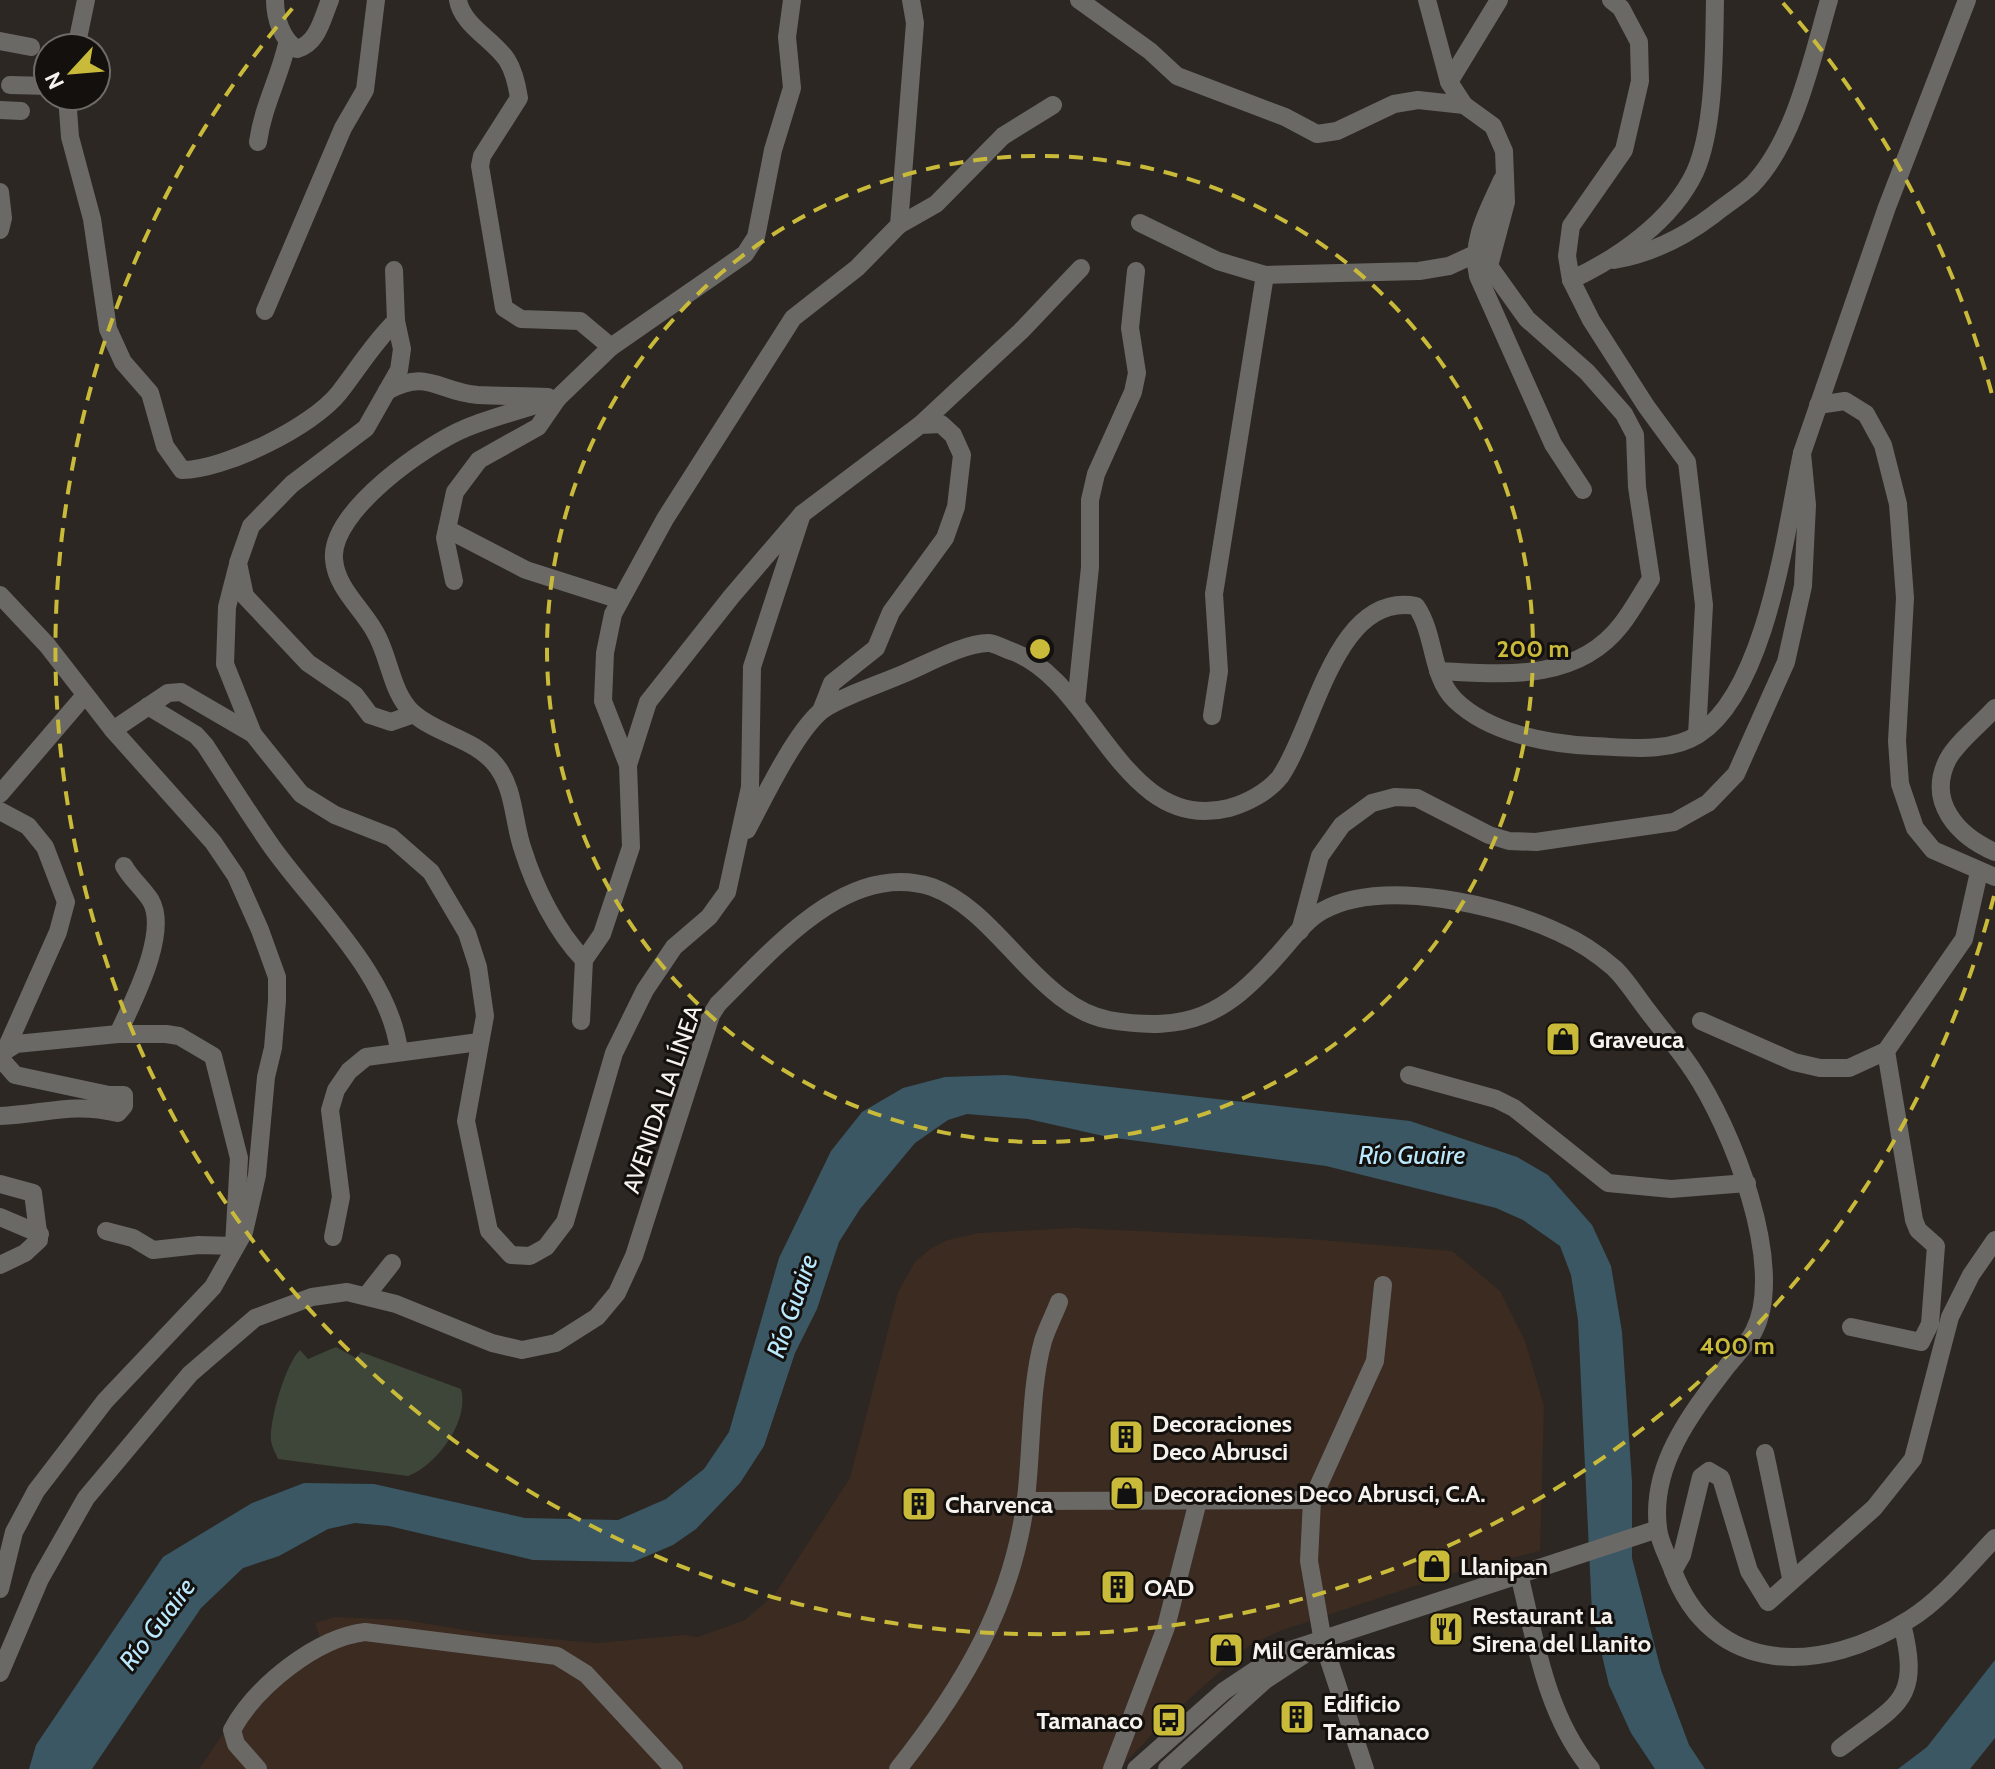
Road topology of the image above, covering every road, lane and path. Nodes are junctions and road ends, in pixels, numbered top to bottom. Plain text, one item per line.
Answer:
1 (86, 0) edge
2 (275, 0) edge
3 (330, 0) edge
4 (376, 0) edge
5 (458, 0) edge
6 (792, 0) edge
7 (911, 0) edge
8 (1079, 0) edge
9 (1427, 0) edge
10 (1499, 0) edge
11 (1611, 0) edge
12 (1715, 0) edge
13 (1829, 0) edge
14 (1967, 0) edge
15 (79, 32) edge
16 (0, 41) edge
17 (287, 44) junction
18 (31, 47) dead end
19 (1449, 82) junction
20 (10, 85) dead end
21 (32, 86) edge
22 (1053, 105) dead end
23 (1464, 105) junction
24 (0, 110) edge
25 (21, 111) dead end
26 (68, 112) edge
27 (258, 142) dead end
28 (1503, 177) junction
29 (0, 192) edge
30 (1140, 223) dead end
31 (899, 225) junction
32 (0, 230) edge
33 (1473, 255) junction
34 (1614, 260) junction
35 (1081, 268) dead end
36 (394, 270) dead end
37 (1136, 271) dead end
38 (1265, 275) junction
39 (1571, 280) junction
40 (265, 311) dead end
41 (396, 321) junction
42 (611, 347) junction
43 (387, 391) junction
44 (558, 398) junction
45 (1818, 405) junction
46 (920, 425) junction
47 (1802, 453) junction
48 (1583, 490) dead end
49 (802, 514) junction
50 (447, 529) junction
51 (238, 563) junction
52 (454, 581) dead end
53 (0, 595) edge
54 (620, 600) junction
55 (1438, 671) junction
56 (85, 695) junction
57 (1076, 704) junction
58 (148, 706) junction
59 (1995, 708) edge
60 (821, 711) junction
61 (414, 714) junction
62 (1212, 716) dead end
63 (113, 730) junction
64 (253, 734) junction
65 (1697, 735) junction
66 (628, 765) junction
67 (0, 794) edge
68 (0, 811) edge
69 (736, 850) junction
70 (1995, 852) edge
71 (124, 866) dead end
72 (1987, 874) edge
73 (1300, 931) junction
74 (584, 960) junction
75 (581, 1021) dead end
76 (1701, 1021) dead end
77 (118, 1034) junction
78 (479, 1042) junction
79 (399, 1051) junction
80 (1886, 1051) junction
81 (2, 1054) edge
82 (1409, 1075) dead end
83 (0, 1116) edge
84 (1747, 1183) junction
85 (0, 1184) edge
86 (0, 1217) edge
87 (106, 1231) dead end
88 (40, 1234) junction
89 (333, 1237) dead end
90 (1995, 1240) edge
91 (234, 1246) junction
92 (392, 1263) dead end
93 (0, 1265) edge
94 (1383, 1285) dead end
95 (366, 1296) junction
96 (1059, 1302) dead end
97 (1851, 1327) dead end
98 (1765, 1453) dead end
99 (1312, 1500) junction
100 (1025, 1501) junction
101 (1198, 1501) junction
102 (1658, 1529) junction
103 (1995, 1538) edge
104 (1673, 1571) junction
105 (1519, 1574) junction
106 (1791, 1578) junction
107 (0, 1589) edge
108 (1902, 1624) junction
109 (1323, 1642) junction
110 (0, 1673) edge
111 (1840, 1748) dead end
112 (258, 1769) edge
113 (674, 1769) edge
114 (898, 1769) edge
115 (1112, 1769) edge
116 (1136, 1769) edge
117 (1167, 1769) edge
118 (1365, 1769) edge
119 (1591, 1769) edge

1 - 15 street
2 - 17 street
3 - 17 street
4 - 40 street
5 - 42 street
6 - 42 street
7 - 31 street
8 - 23 street
9 - 19 street
10 - 19 street
11 - 39 street
12 - 34 street
13 - 34 street
14 - 45 street
16 - 18 street
17 - 27 street
19 - 23 street
20 - 21 street
22 - 31 street
23 - 28 street
24 - 25 street
26 - 41 street
28 - 33 street
28 - 55 street
29 - 32 street
30 - 38 street
31 - 54 street
33 - 38 street
33 - 48 street
34 - 39 street
35 - 46 street
36 - 41 street
37 - 57 street
38 - 62 street
39 - 65 street
41 - 43 street
42 - 44 street
43 - 44 street
43 - 51 street
44 - 50 street
44 - 61 street
45 - 47 street
45 - 72 street
46 - 49 street
46 - 60 street
47 - 65 street
47 - 73 street
49 - 66 street
49 - 69 street
50 - 52 street
50 - 54 street
51 - 61 street
51 - 64 street
53 - 56 street
54 - 66 street
55 - 57 street
55 - 65 street
56 - 63 street
56 - 67 street
57 - 60 street
58 - 63 street
58 - 64 street
58 - 79 street
59 - 70 street
60 - 69 street
61 - 74 street
63 - 91 street
64 - 78 street
66 - 74 street
68 - 81 street
69 - 78 street
71 - 77 street
72 - 80 street
73 - 84 street, AVENIDA LA LÍNEA
73 - 95 street, AVENIDA LA LÍNEA
74 - 75 street
76 - 80 street
77 - 81 street
77 - 91 street
78 - 79 street
79 - 89 street
80 - 97 street
81 - 83 street
82 - 84 street
84 - 102 street, AVENIDA LA LÍNEA
85 - 88 street
86 - 88 street
87 - 91 street
88 - 93 street
90 - 106 street
91 - 107 street
92 - 95 street
94 - 99 street
95 - 110 street, AVENIDA LA LÍNEA
96 - 100 street
98 - 106 street
99 - 101 street
99 - 109 street
100 - 101 street
100 - 114 street
101 - 115 street
102 - 104 street, AVENIDA LA LÍNEA
102 - 105 street
103 - 108 street, AVENIDA LA LÍNEA
104 - 106 street
104 - 108 street, AVENIDA LA LÍNEA
105 - 109 street
105 - 119 street
108 - 111 street
109 - 116 street
109 - 117 street
109 - 118 street
112 - 113 street

